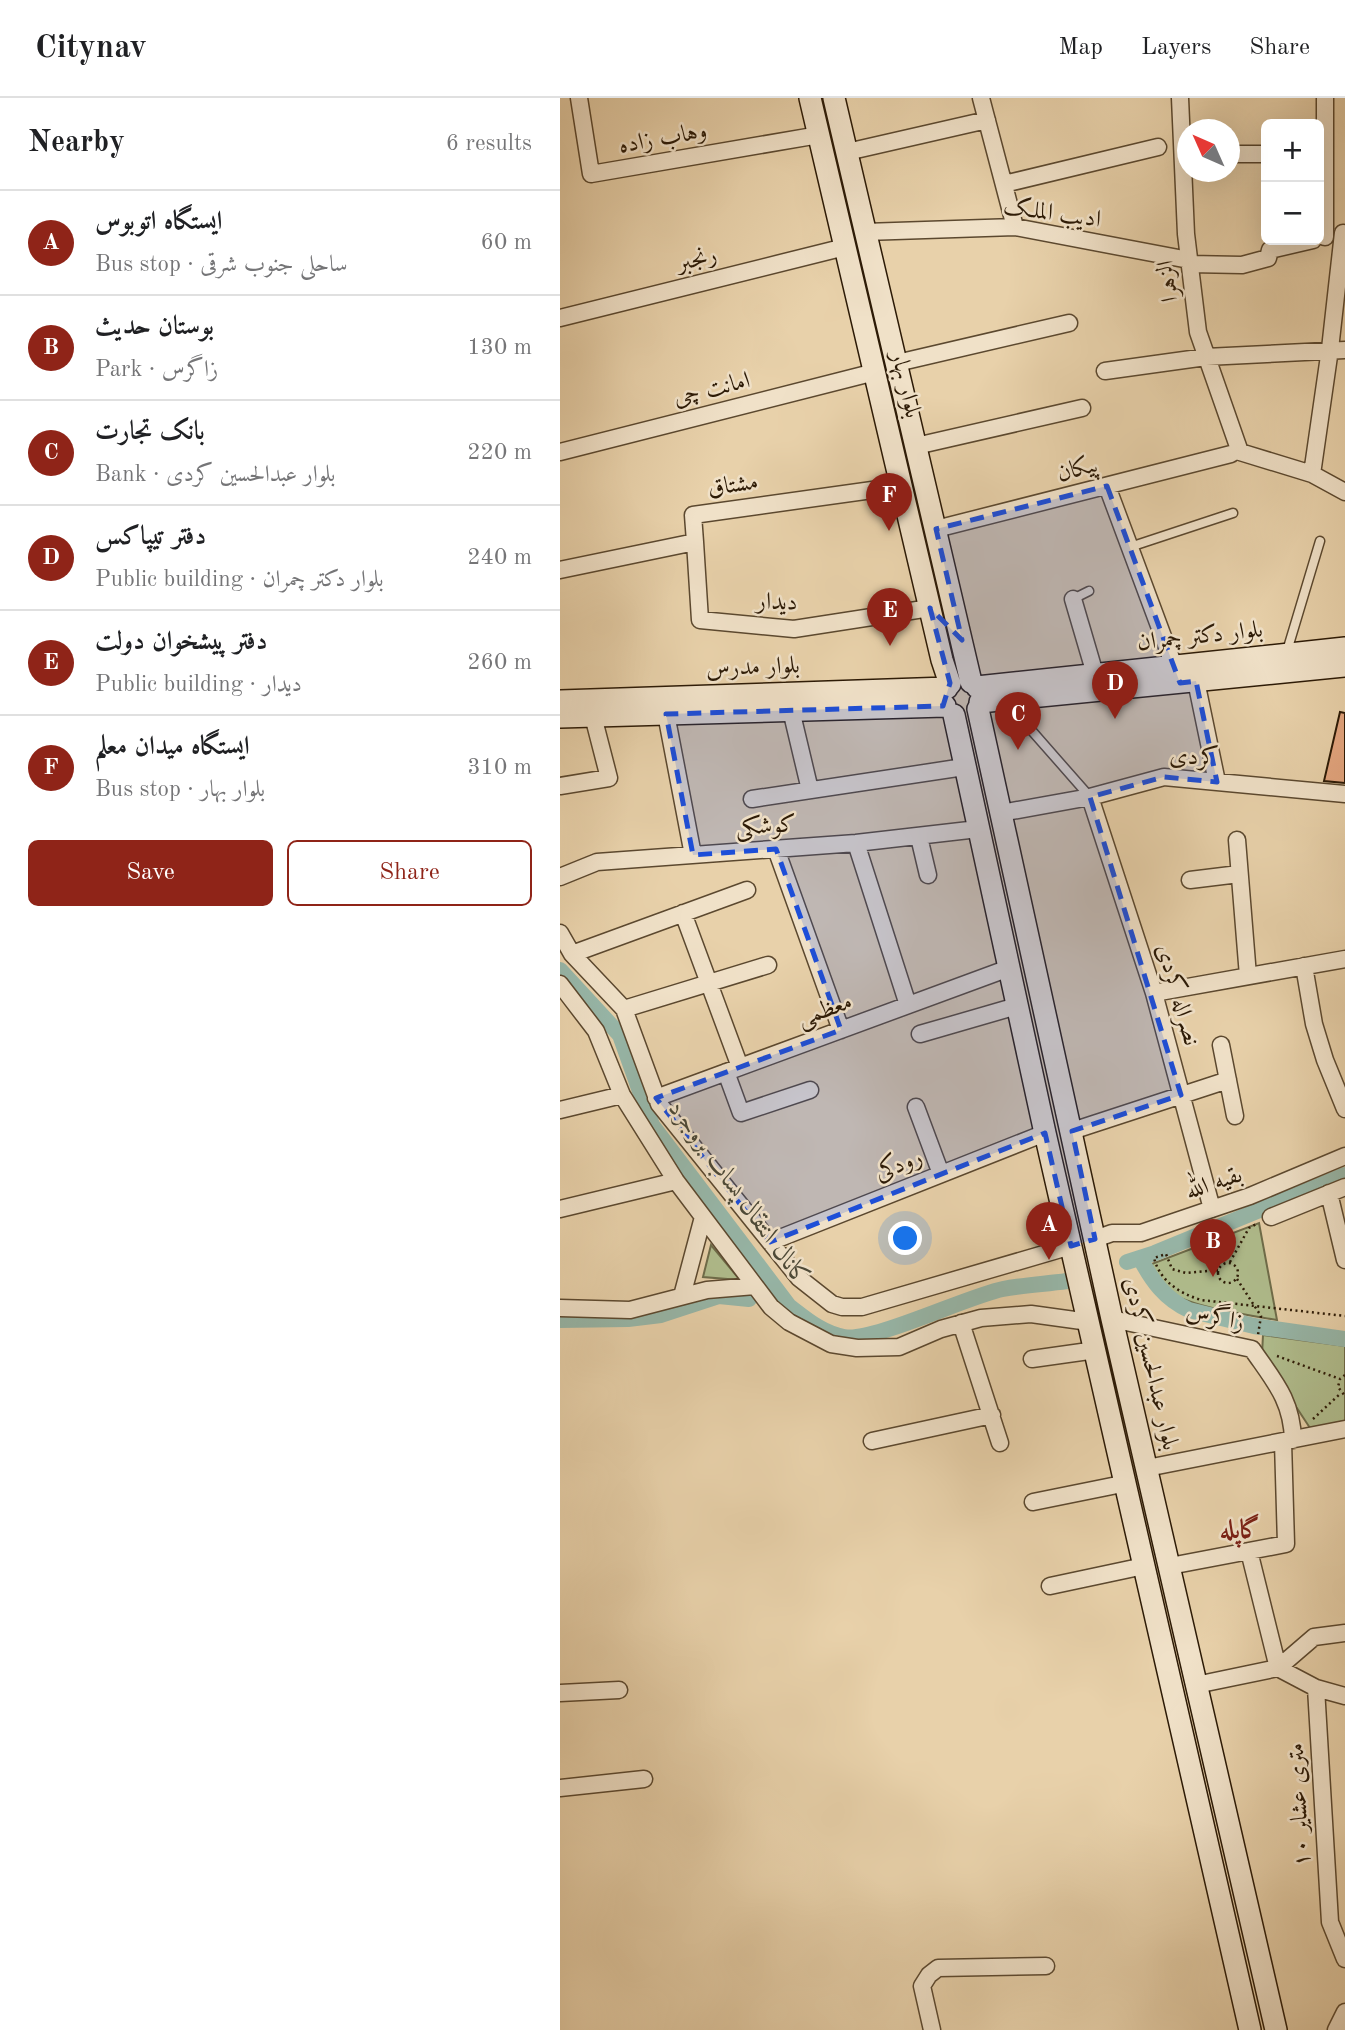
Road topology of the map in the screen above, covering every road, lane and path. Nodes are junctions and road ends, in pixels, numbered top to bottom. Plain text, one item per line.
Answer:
1 (579, 98) edge
2 (810, 98) edge
3 (834, 98) edge
4 (981, 98) edge
5 (1180, 98) edge
6 (1325, 98) edge
7 (1182, 119) edge
8 (1324, 119) edge
9 (986, 120) junction
10 (819, 135) junction
11 (1158, 147) dead end
12 (847, 152) junction
13 (1240, 154) edge
14 (1261, 154) edge
15 (1186, 182) edge
16 (1004, 184) junction
17 (1015, 227) junction
18 (866, 232) junction
19 (1344, 233) edge
20 (1324, 237) edge
21 (1290, 245) edge
22 (845, 247) junction
23 (1190, 262) junction
24 (560, 318) edge
25 (1069, 323) dead end
26 (887, 325) junction
27 (865, 332) junction
28 (1338, 349) edge
29 (1206, 357) junction
30 (897, 363) junction
31 (1105, 371) dead end
32 (875, 372) junction
33 (1082, 408) dead end
34 (916, 446) junction
35 (560, 452) edge
36 (1236, 453) junction
37 (1312, 474) junction
38 (901, 486) junction
39 (1107, 486) junction
40 (1345, 492) edge
41 (1233, 513) dead end
42 (936, 529) junction
43 (1320, 541) dead end
44 (695, 542) junction
45 (1130, 547) junction
46 (560, 570) edge
47 (1089, 591) dead end
48 (1073, 599) joint
49 (953, 602) junction
50 (930, 608) junction
51 (1345, 648) edge
52 (1287, 654) junction
53 (1174, 666) junction
54 (1345, 666) edge
55 (1095, 674) junction
56 (1196, 681) junction
57 (963, 697) junction
58 (560, 701) edge
59 (791, 710) junction
60 (666, 714) junction
61 (593, 716) junction
62 (560, 717) edge
63 (1032, 731) dead end
64 (989, 761) junction
65 (964, 767) junction
66 (1217, 782) junction
67 (560, 786) edge
68 (810, 790) junction
69 (1345, 794) edge
70 (1090, 797) junction
71 (752, 799) dead end
72 (1001, 813) junction
73 (978, 828) junction
74 (919, 837) junction
75 (1237, 840) dead end
76 (856, 843) junction
77 (776, 849) junction
78 (694, 855) junction
79 (1239, 874) junction
80 (928, 875) dead end
81 (560, 877) edge
82 (1190, 880) dead end
83 (747, 890) dead end
84 (683, 913) junction
85 (560, 933) edge
86 (572, 954) junction
87 (1345, 959) edge
88 (768, 965) dead end
89 (1304, 966) junction
90 (1009, 968) junction
91 (1248, 976) junction
92 (709, 983) junction
93 (560, 984) edge
94 (1154, 993) junction
95 (908, 1005) junction
96 (1017, 1006) junction
97 (624, 1009) junction
98 (841, 1030) junction
99 (920, 1034) dead end
100 (1221, 1045) dead end
101 (733, 1069) junction
102 (1228, 1080) junction
103 (810, 1090) dead end
104 (622, 1095) junction
105 (1181, 1095) junction
106 (656, 1098) junction
107 (916, 1107) dead end
108 (560, 1110) edge
109 (1345, 1110) edge
110 (1235, 1116) dead end
111 (1072, 1131) junction
112 (1045, 1133) junction
113 (1345, 1156) edge
114 (941, 1174) junction
115 (676, 1181) junction
116 (1345, 1187) edge
117 (1329, 1193) junction
118 (560, 1209) edge
119 (1212, 1209) junction
120 (703, 1217) junction
121 (1271, 1217) joint
122 (1095, 1239) junction
123 (770, 1242) junction
124 (1071, 1246) junction
125 (1345, 1260) edge
126 (1229, 1263) junction
127 (1219, 1270) junction
128 (1237, 1279) junction
129 (755, 1286) junction
130 (682, 1296) junction
131 (1255, 1306) junction
132 (560, 1308) edge
133 (1345, 1316) edge
134 (1112, 1319) junction
135 (1089, 1322) junction
136 (961, 1323) junction
137 (1257, 1338) dead end
138 (1096, 1350) junction
139 (1268, 1352) dead end
140 (1032, 1359) dead end
141 (1345, 1375) edge
142 (1340, 1379) junction
143 (1341, 1393) junction
144 (1345, 1396) edge
145 (992, 1415) junction
146 (1345, 1429) edge
147 (1290, 1439) junction
148 (872, 1441) dead end
149 (1000, 1443) dead end
150 (1147, 1468) junction
151 (1127, 1483) junction
152 (1032, 1502) dead end
153 (1248, 1551) junction
154 (1144, 1566) junction
155 (1170, 1566) junction
156 (1050, 1586) dead end
157 (1345, 1633) edge
158 (1278, 1668) junction
159 (1196, 1685) junction
160 (1316, 1688) junction
161 (619, 1690) dead end
162 (560, 1693) edge
163 (1345, 1696) edge
164 (644, 1779) dead end
165 (560, 1788) edge
166 (1345, 1959) edge
167 (1046, 1966) dead end
168 (1345, 2012) edge
169 (932, 2030) edge
170 (1250, 2030) edge
171 (1276, 2030) edge
172 (1336, 2030) edge

1 - 10 street, وهاب زاده
2 - 10 main road, بلوار بهار
3 - 12 main road, بلوار بهار
4 - 9 street
5 - 7 street, الزهرا
6 - 8 street
9 - 12 street
9 - 16 street
10 - 22 main road, بلوار بهار
11 - 16 street
12 - 18 main road, بلوار بهار
13 - 14 street
15 - 23 street, الزهرا
16 - 17 street
17 - 18 street, ادیب الملک
17 - 23 street, ادیب الملک
18 - 26 main road, بلوار بهار
19 - 20 street, ادیب الملک
19 - 28 street
21 - 23 street, ادیب الملک
22 - 24 street, رنجبر
22 - 27 main road, بلوار بهار
23 - 29 street, الزهرا
25 - 30 street
26 - 27 main road
26 - 30 main road, بلوار بهار
27 - 32 main road, بلوار بهار
28 - 29 street
28 - 37 street
29 - 31 street
29 - 36 street, الزهرا
30 - 34 main road, بلوار بهار
32 - 35 street, امانت چی
32 - 38 main road, بلوار بهار
33 - 34 street
34 - 42 main road, بلوار بهار
36 - 37 street
36 - 39 street, پیکان
37 - 40 street
38 - 44 street, مشتاق
38 - 50 main road, بلوار بهار
39 - 42 street, پیکان
39 - 45 street
41 - 45 lane
42 - 49 main road, بلوار بهار
43 - 52 lane
44 - 46 street
44 - 50 street, دیدار
45 - 53 street
47 - 48 lane
48 - 55 street
49 - 50 main road
49 - 57 main road, بلوار بهار
50 - 57 main road, بلوار بهار
51 - 52 main road, بلوار دکتر چمران
52 - 53 main road, بلوار دکتر چمران
53 - 55 main road, بلوار دکتر چمران
54 - 56 main road, بلوار دکتر چمران
55 - 57 main road, بلوار دکتر چمران
56 - 57 main road, بلوار دکتر چمران
56 - 66 street
57 - 58 main road, بلوار مدرس
57 - 59 main road, بلوار مدرس
57 - 64 main road, بلوار عبدالحسین کردی
57 - 65 main road, بلوار عبدالحسین کردی
59 - 60 main road, بلوار مدرس
59 - 68 street
60 - 61 main road, بلوار مدرس
60 - 78 street
61 - 62 main road, بلوار مدرس
61 - 67 street
63 - 70 lane
64 - 65 main road
64 - 72 main road, بلوار عبدالحسین کردی
65 - 68 street
65 - 73 main road, بلوار عبدالحسین کردی
66 - 69 street, کردی
66 - 70 street, کردی
68 - 71 street
70 - 72 street, کردی
70 - 94 street, نصراله کردی
72 - 111 main road, بلوار عبدالحسین کردی
73 - 74 street, کوشکی
73 - 90 main road, بلوار عبدالحسین کردی
74 - 76 street, کوشکی
74 - 80 street
75 - 79 street
76 - 77 street, کوشکی
76 - 95 street
77 - 78 street, کوشکی
77 - 98 street
78 - 81 street, کوشکی
79 - 82 street
79 - 91 street
83 - 84 street
84 - 86 street
84 - 92 street
85 - 86 street
86 - 97 street
87 - 89 street
88 - 92 street
89 - 91 street
89 - 109 street
90 - 95 street, معظمی
90 - 96 main road, بلوار عبدالحسین کردی
91 - 94 street
92 - 97 street
92 - 101 street
93 - 104 street
94 - 105 street, نصراله کردی
95 - 98 street, معظمی
96 - 99 street
96 - 112 main road, بلوار عبدالحسین کردی
97 - 106 street
98 - 101 street, معظمی
100 - 102 street
101 - 103 street
101 - 106 street, معظمی
102 - 105 street
102 - 110 street
104 - 108 street
104 - 115 street
105 - 111 street
105 - 119 street, نصراله کردی
106 - 123 street
107 - 114 street
111 - 122 main road, بلوار عبدالحسین کردی
112 - 114 street, رودکی
112 - 124 main road, بلوار عبدالحسین کردی
113 - 119 street, بقیه الله
114 - 123 street, رودکی
115 - 118 street
115 - 120 street
116 - 117 street
117 - 121 street
117 - 125 street
119 - 122 street, بقیه الله
120 - 129 street
120 - 130 street
121 - 126 path
122 - 124 main road
122 - 134 main road, بلوار عبدالحسین کردی
123 - 124 street
124 - 135 main road, بلوار عبدالحسین کردی
126 - 127 path
126 - 128 path
127 - 128 path
127 - 131 path
128 - 131 path
129 - 130 street
129 - 136 street
130 - 132 street
131 - 133 path
131 - 137 path
134 - 135 main road
134 - 147 street, زاگرس
134 - 150 main road, بلوار عبدالحسین کردی
135 - 136 street
135 - 138 main road, بلوار عبدالحسین کردی
136 - 145 street
138 - 140 street
138 - 151 main road, بلوار عبدالحسین کردی
139 - 142 path, زاگرس
141 - 142 path
142 - 143 path
143 - 144 path
143 - 147 path
145 - 148 street
145 - 149 street
146 - 147 street
147 - 150 street
147 - 153 street, زاگرس
150 - 155 main road, بلوار عبدالحسین کردی
151 - 152 street
151 - 154 main road, بلوار عبدالحسین کردی
153 - 155 street
153 - 158 street
154 - 156 street
154 - 170 main road, بلوار عبدالحسین کردی
155 - 159 main road, بلوار عبدالحسین کردی
157 - 158 street
158 - 159 street
158 - 160 street
159 - 171 main road, بلوار عبدالحسین کردی
160 - 163 street
160 - 166 street, ۱۰ متری عشایر
161 - 162 street
164 - 165 street
167 - 169 street
168 - 172 street

